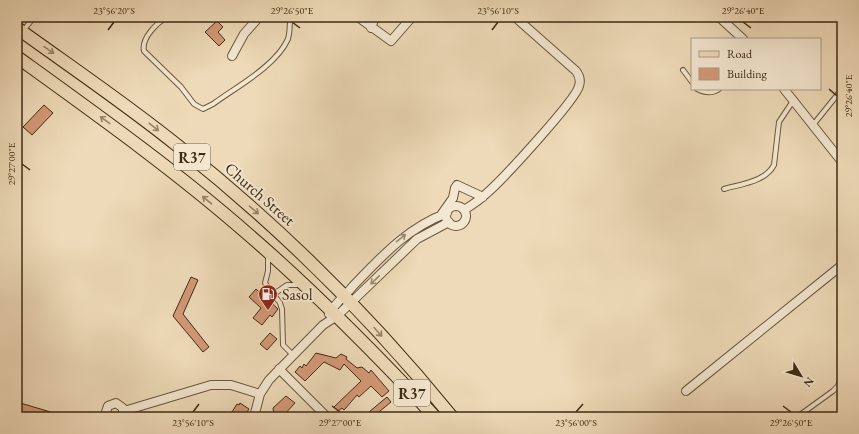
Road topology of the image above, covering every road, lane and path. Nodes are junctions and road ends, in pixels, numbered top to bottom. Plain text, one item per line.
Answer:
1 (34, 17) edge
2 (167, 17) edge
3 (259, 17) edge
4 (290, 17) edge
5 (358, 17) edge
6 (375, 17) edge
7 (412, 17) edge
8 (515, 17) edge
9 (719, 17) edge
10 (371, 28) junction
11 (20, 30) edge
12 (742, 38) edge
13 (232, 56) dead end
14 (17, 57) edge
15 (683, 70) dead end
16 (691, 81) edge
17 (700, 90) edge
18 (718, 90) edge
19 (785, 90) edge
20 (842, 90) edge
21 (794, 101) junction
22 (813, 125) junction
23 (842, 162) edge
24 (724, 188) dead end
25 (483, 197) junction
26 (464, 210) junction
27 (443, 214) junction
28 (449, 222) junction
29 (268, 252) junction
30 (403, 252) junction
31 (373, 265) junction
32 (842, 265) edge
33 (303, 285) junction
34 (274, 294) junction
35 (348, 299) junction
36 (334, 313) junction
37 (293, 355) junction
38 (279, 369) junction
39 (842, 374) edge
40 (686, 391) dead end
41 (260, 394) junction
42 (124, 414) edge
43 (107, 417) edge
44 (254, 417) edge
45 (326, 417) edge
46 (435, 417) edge
47 (452, 417) edge
48 (797, 417) edge

1 - 11 lane
2 - 4 lane
3 - 13 street
5 - 10 street
6 - 10 street
7 - 10 street
8 - 25 street
9 - 12 street
11 -> 35 main road, Church Street / R37
29 -> 14 main road, R37
15 - 16 lane
17 - 18 lane
19 - 21 street
20 - 22 lane
21 - 22 street
21 - 24 lane
22 - 23 street
25 - 26 street
25 - 27 street
26 - 27 street
26 - 28 street
27 - 28 street
31 -> 27 street
28 - 30 street
29 - 33 main road, R37
29 - 34 lane
30 - 31 street
30 -> 35 street
31 - 35 street
32 - 40 street
33 - 34 lane
33 - 36 main road, R37
34 - 37 lane
35 - 36 street
35 -> 47 main road, Church Street / R37
36 - 37 street
36 - 46 main road, R37
37 - 38 street
38 - 41 street
38 - 45 street
39 - 48 lane
41 - 42 street
41 - 44 street
42 - 43 street

